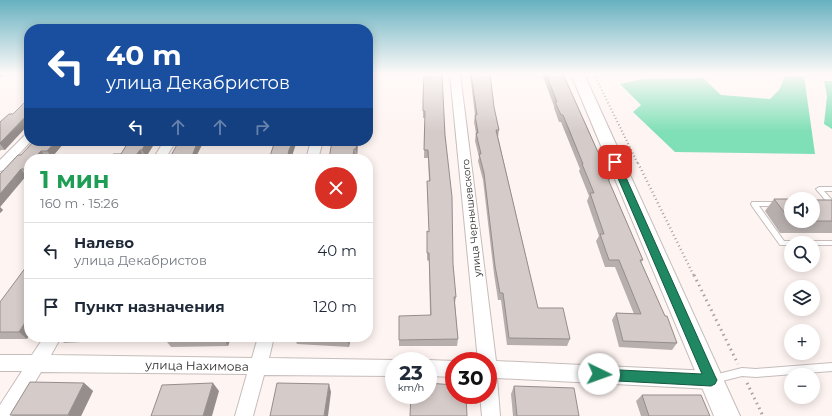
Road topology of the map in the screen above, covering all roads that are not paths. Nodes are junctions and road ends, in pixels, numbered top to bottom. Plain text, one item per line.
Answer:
1 (457, 93) edge
2 (586, 93) edge
3 (24, 142) edge
4 (0, 167) edge
5 (832, 189) edge
6 (784, 204) edge
7 (820, 204) edge
8 (832, 243) edge
9 (50, 342) edge
10 (265, 342) edge
11 (486, 352) edge
12 (0, 363) edge
13 (37, 364) junction
14 (258, 367) junction
15 (385, 368) edge
16 (832, 368) edge
17 (497, 369) edge
18 (711, 380) junction
19 (490, 404) edge
20 (4, 416) edge
21 (244, 416) edge
22 (491, 416) edge
23 (727, 416) edge

1 - 11 street, улица Чернышевского
2 - 18 street
3 - 4 street
5 - 7 lane
6 - 8 lane
9 - 13 street
10 - 14 street
12 - 13 street, улица Нахимова
13 - 14 street, улица Нахимова
13 - 20 street
14 - 15 street, улица Нахимова
14 - 21 street
16 - 18 lane
17 - 18 street
18 - 23 street
19 - 22 street

